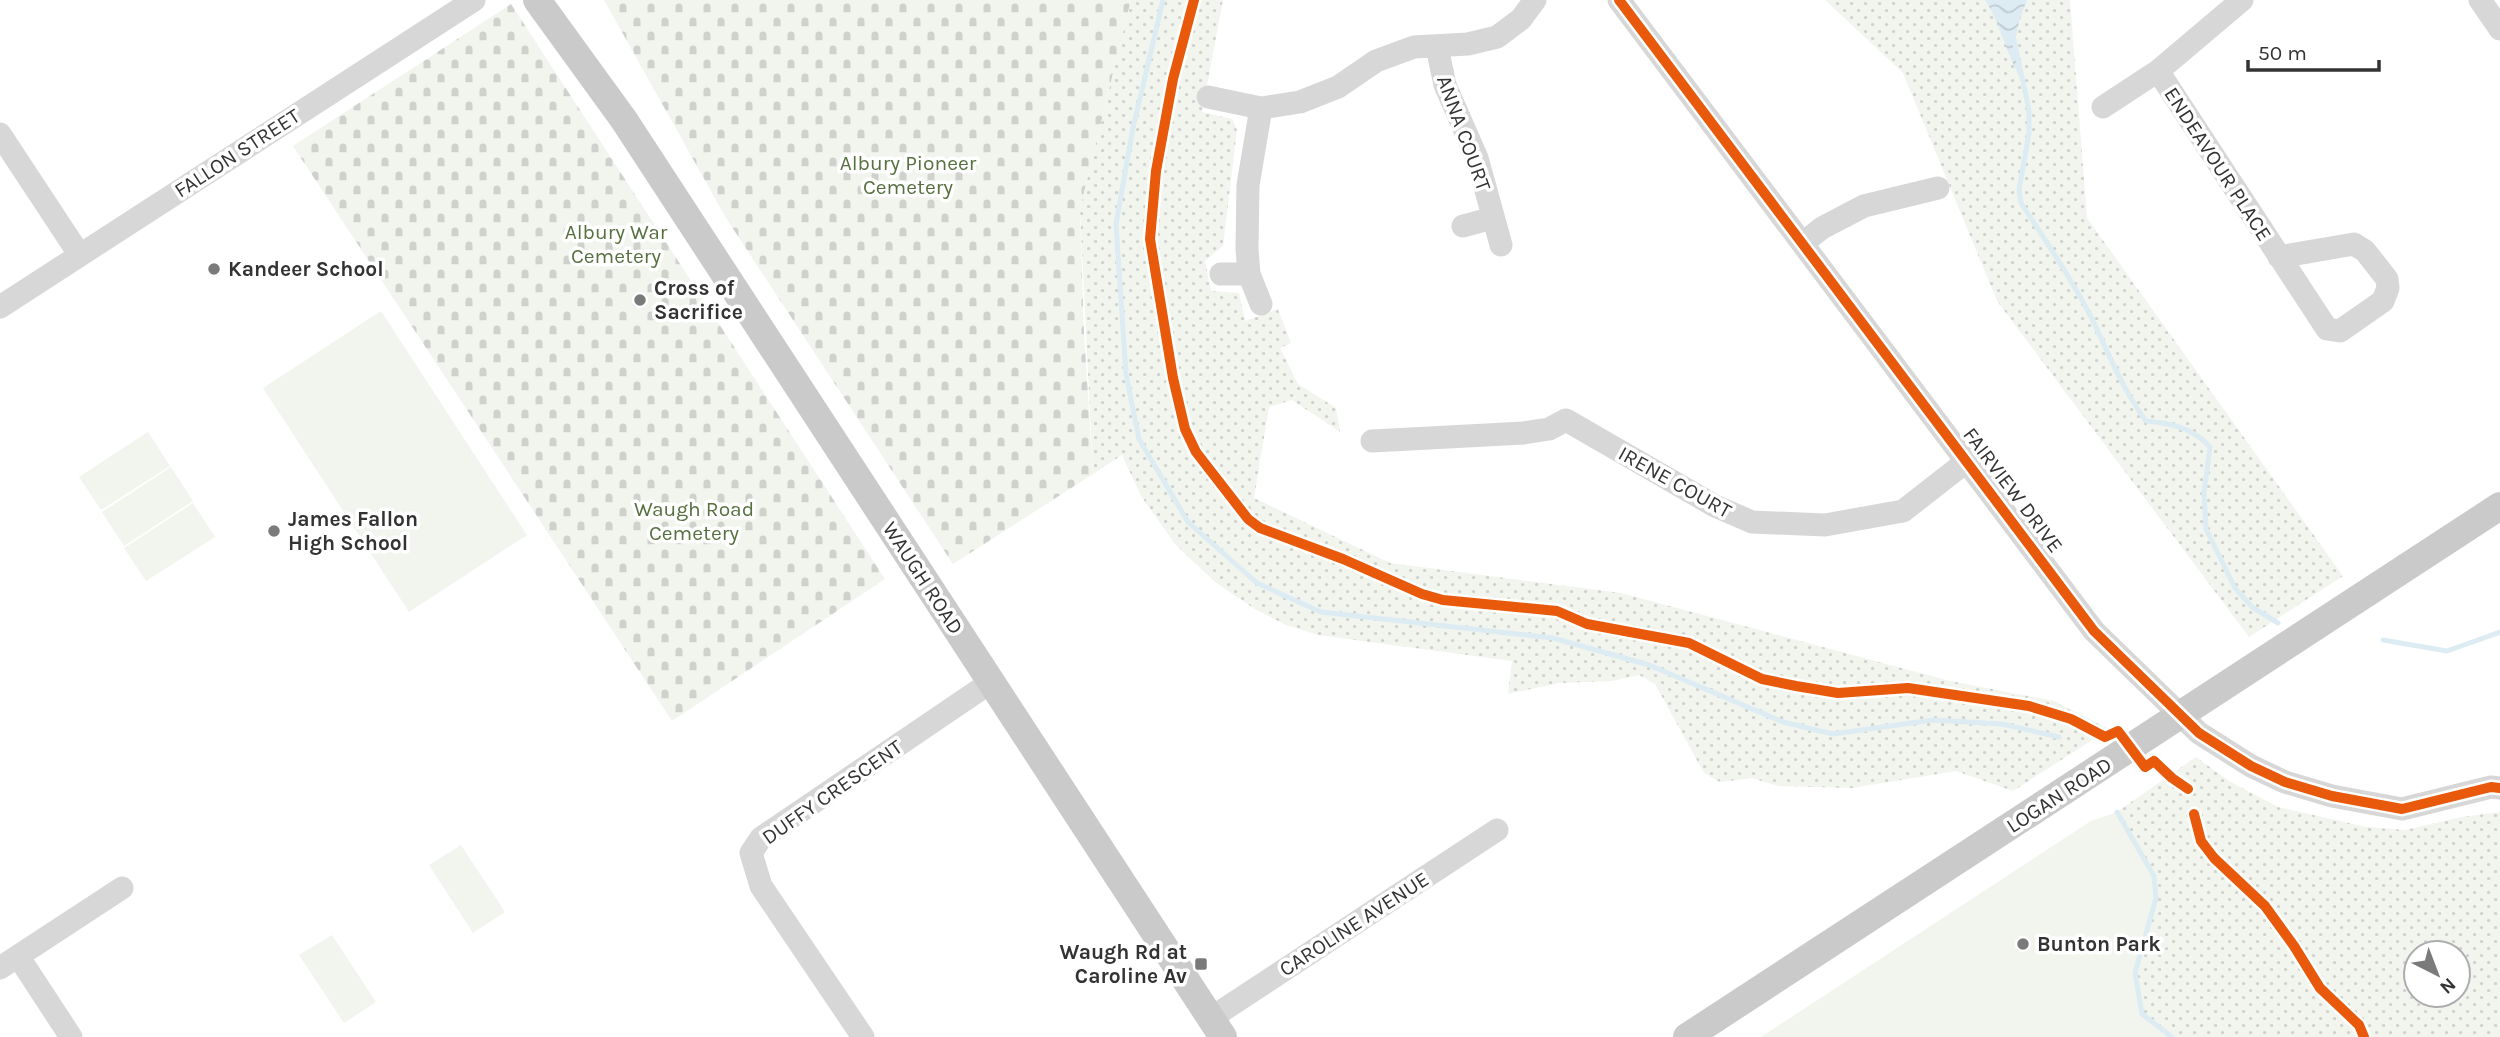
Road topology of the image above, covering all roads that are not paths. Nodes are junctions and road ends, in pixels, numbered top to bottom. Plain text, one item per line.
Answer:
1 (474, 0) edge
2 (537, 0) edge
3 (561, 0) edge
4 (1535, 0) edge
5 (1619, 0) edge
6 (2242, 0) edge
7 (2480, 0) edge
8 (2500, 29) edge
9 (1437, 47) junction
10 (2158, 71) junction
11 (1208, 97) dead end
12 (2103, 107) dead end
13 (1261, 108) junction
14 (624, 120) junction
15 (0, 134) edge
16 (1938, 187) dead end
17 (1493, 218) junction
18 (1463, 226) dead end
19 (1802, 243) junction
20 (1501, 245) dead end
21 (79, 254) junction
22 (2279, 257) junction
23 (1221, 274) dead end
24 (1249, 274) junction
25 (1261, 304) dead end
26 (0, 307) edge
27 (1372, 441) dead end
28 (1967, 461) junction
29 (2500, 506) edge
30 (991, 682) junction
31 (2180, 714) junction
32 (2500, 788) edge
33 (1497, 830) dead end
34 (122, 888) dead end
35 (9, 962) edge
36 (1217, 1027) edge
37 (71, 1037) edge
38 (863, 1037) edge
39 (1687, 1037) edge

1 - 21 street, FALLON STREET
2 - 14 main road, WAUGH ROAD
3 - 14 main road, WAUGH ROAD
4 - 9 street
5 - 19 street, FAIRVIEW DRIVE
6 - 10 street
7 - 8 street
9 - 13 street
9 - 17 street, ANNA COURT
10 - 12 street
10 - 22 street, ENDEAVOUR PLACE
11 - 13 street
13 - 24 street
14 - 30 main road, WAUGH ROAD
15 - 21 street
16 - 19 street
17 - 18 street, ANNA COURT
17 - 20 street, ANNA COURT
19 - 28 street, FAIRVIEW DRIVE
21 - 26 street, FALLON STREET
22 - 22 street, ENDEAVOUR PLACE
23 - 24 street
24 - 25 street
27 - 28 street, IRENE COURT
28 - 31 street, FAIRVIEW DRIVE
29 - 31 main road, LOGAN ROAD
30 - 36 main road, WAUGH ROAD
30 - 38 street, DUFFY CRESCENT
31 - 32 street, FAIRVIEW DRIVE
31 - 39 main road, LOGAN ROAD
33 - 36 street, CAROLINE AVENUE
34 - 35 street
35 - 37 street

